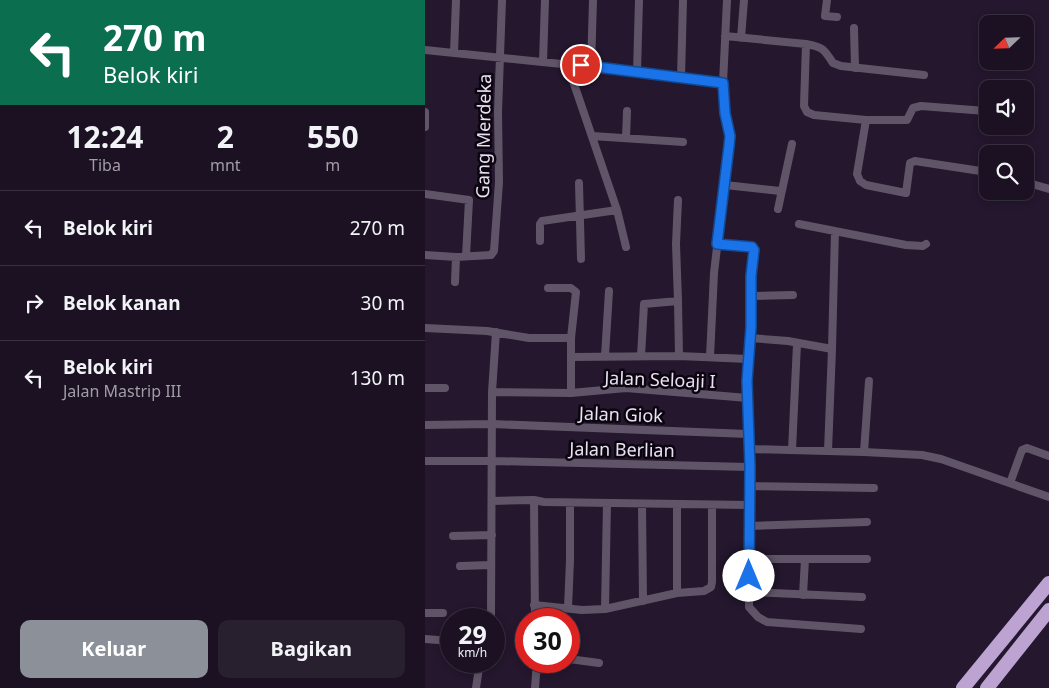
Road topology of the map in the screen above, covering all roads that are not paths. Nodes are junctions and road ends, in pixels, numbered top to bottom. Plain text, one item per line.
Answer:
1 (456, 0) edge
2 (502, 0) edge
3 (545, 0) edge
4 (593, 0) edge
5 (639, 0) edge
6 (683, 0) edge
7 (727, 0) edge
8 (744, 0) edge
9 (827, 0) edge
10 (837, 18) dead end
11 (854, 28) dead end
12 (725, 36) junction
13 (741, 38) junction
14 (806, 44) junction
15 (425, 50) edge
16 (454, 52) junction
17 (500, 57) junction
18 (543, 62) junction
19 (570, 64) junction
20 (591, 66) junction
21 (855, 68) junction
22 (637, 72) junction
23 (924, 74) dead end
24 (681, 78) junction
25 (723, 83) junction
26 (979, 110) edge
27 (627, 111) dead end
28 (425, 112) edge
29 (866, 120) junction
30 (425, 127) edge
31 (592, 136) junction
32 (627, 138) junction
33 (683, 142) dead end
34 (792, 144) dead end
35 (979, 171) edge
36 (579, 183) dead end
37 (725, 185) junction
38 (1034, 185) edge
39 (1049, 189) edge
40 (781, 192) junction
41 (425, 194) edge
42 (678, 200) dead end
43 (778, 209) dead end
44 (617, 210) junction
45 (581, 216) junction
46 (799, 224) dead end
47 (835, 231) junction
48 (540, 241) dead end
49 (717, 244) junction
50 (926, 244) dead end
51 (626, 247) dead end
52 (425, 255) edge
53 (466, 256) junction
54 (456, 257) junction
55 (581, 259) dead end
56 (455, 282) dead end
57 (548, 288) dead end
58 (609, 291) dead end
59 (751, 296) junction
60 (793, 296) dead end
61 (678, 301) junction
62 (425, 328) edge
63 (496, 332) junction
64 (571, 338) junction
65 (750, 338) junction
66 (797, 344) junction
67 (832, 349) junction
68 (605, 356) junction
69 (641, 356) junction
70 (679, 356) junction
71 (571, 357) junction
72 (710, 357) junction
73 (748, 359) junction
74 (869, 380) dead end
75 (425, 388) edge
76 (445, 388) dead end
77 (492, 392) junction
78 (571, 393) junction
79 (748, 398) junction
80 (492, 424) junction
81 (425, 425) edge
82 (748, 434) junction
83 (749, 449) junction
84 (792, 450) junction
85 (829, 451) junction
86 (864, 452) junction
87 (1049, 456) edge
88 (425, 461) edge
89 (493, 461) junction
90 (750, 467) junction
91 (1010, 483) junction
92 (749, 486) junction
93 (874, 488) dead end
94 (1049, 496) edge
95 (534, 500) junction
96 (492, 502) junction
97 (570, 503) junction
98 (607, 503) junction
99 (642, 504) junction
100 (677, 504) junction
101 (712, 505) junction
102 (749, 505) junction
103 (867, 522) dead end
104 (748, 526) junction
105 (492, 535) junction
106 (453, 536) dead end
107 (749, 559) junction
108 (805, 559) junction
109 (867, 559) dead end
110 (491, 565) junction
111 (460, 566) dead end
112 (1049, 583) edge
113 (749, 592) junction
114 (677, 593) junction
115 (803, 595) junction
116 (862, 597) dead end
117 (643, 601) junction
118 (534, 605) junction
119 (491, 608) edge
120 (534, 608) edge
121 (568, 608) joint
122 (580, 610) edge
123 (605, 610) junction
124 (1049, 610) edge
125 (425, 613) edge
126 (440, 614) edge
127 (861, 629) dead end
128 (425, 639) edge
129 (440, 640) edge
130 (580, 660) edge
131 (599, 663) dead end
132 (478, 673) edge
133 (536, 673) edge
134 (476, 688) edge
135 (535, 688) edge
136 (963, 688) edge
137 (987, 688) edge

1 - 16 street
2 - 17 street, Gang Merdeka
3 - 18 street
4 - 20 street
5 - 22 street
6 - 24 street
7 - 12 street
8 - 13 street
9 - 10 street
11 - 21 street
12 - 13 street
12 - 25 street
13 - 14 street
14 - 21 street
14 - 29 street
15 - 16 street
16 - 17 street
17 - 18 street
17 - 53 street, Gang Merdeka
18 - 19 street
19 - 20 street
19 - 31 street
20 - 22 street
21 - 23 street
22 - 24 street
24 - 25 street
25 - 37 street
26 - 29 street
27 - 32 street
28 - 30 street
29 - 35 street
31 - 32 street
31 - 44 street
32 - 33 street
34 - 40 street
36 - 45 street
37 - 40 street
37 - 49 street
38 - 39 street
40 - 43 street
41 - 53 street
42 - 61 street
44 - 45 street
44 - 51 street
45 - 48 street
45 - 55 street
46 - 47 street
47 - 50 street
47 - 67 street
49 - 59 street
49 - 72 street
52 - 54 street
53 - 54 street
54 - 56 street
57 - 64 street
58 - 68 street
59 - 60 street
59 - 65 street
61 - 69 street
61 - 70 street
62 - 63 street
63 - 64 street
63 - 77 street
64 - 71 street
65 - 66 street
65 - 73 street
66 - 67 street
66 - 84 street
67 - 85 street
68 - 69 street
68 - 71 street
69 - 70 street
70 - 72 street
71 - 78 street
72 - 73 street
73 - 79 street
74 - 86 street
75 - 76 street
77 - 78 street, Jalan Seloaji I
77 - 80 street
78 - 79 street, Jalan Seloaji I
79 - 82 street
80 - 81 street, Jalan Giok
80 - 82 street, Jalan Giok
80 - 89 street
82 - 83 street
83 - 84 street
83 - 90 street
84 - 85 street
85 - 86 street
86 - 91 street
87 - 91 street
88 - 89 street, Jalan Berlian
89 - 90 street, Jalan Berlian
89 - 96 street
90 - 92 street
91 - 94 street
92 - 93 street
92 - 102 street
95 - 96 street
95 - 97 street
95 - 118 street
96 - 105 street
97 - 98 street
97 - 121 street
98 - 99 street
98 - 123 street
99 - 100 street
99 - 117 street
100 - 101 street
100 - 114 street
101 - 102 street
101 - 114 street
102 - 104 street
103 - 104 street
104 - 107 street
105 - 106 street
105 - 110 street
107 - 108 street
107 - 113 street
108 - 109 street
108 - 115 street
110 - 111 street
110 - 119 street
112 - 136 highway
113 - 115 street
113 - 127 street
114 - 117 street
115 - 116 street
117 - 123 street
118 - 120 street
118 - 121 street
122 - 123 street
124 - 137 highway
125 - 126 street
128 - 129 street
130 - 131 street
132 - 134 street
133 - 135 street

